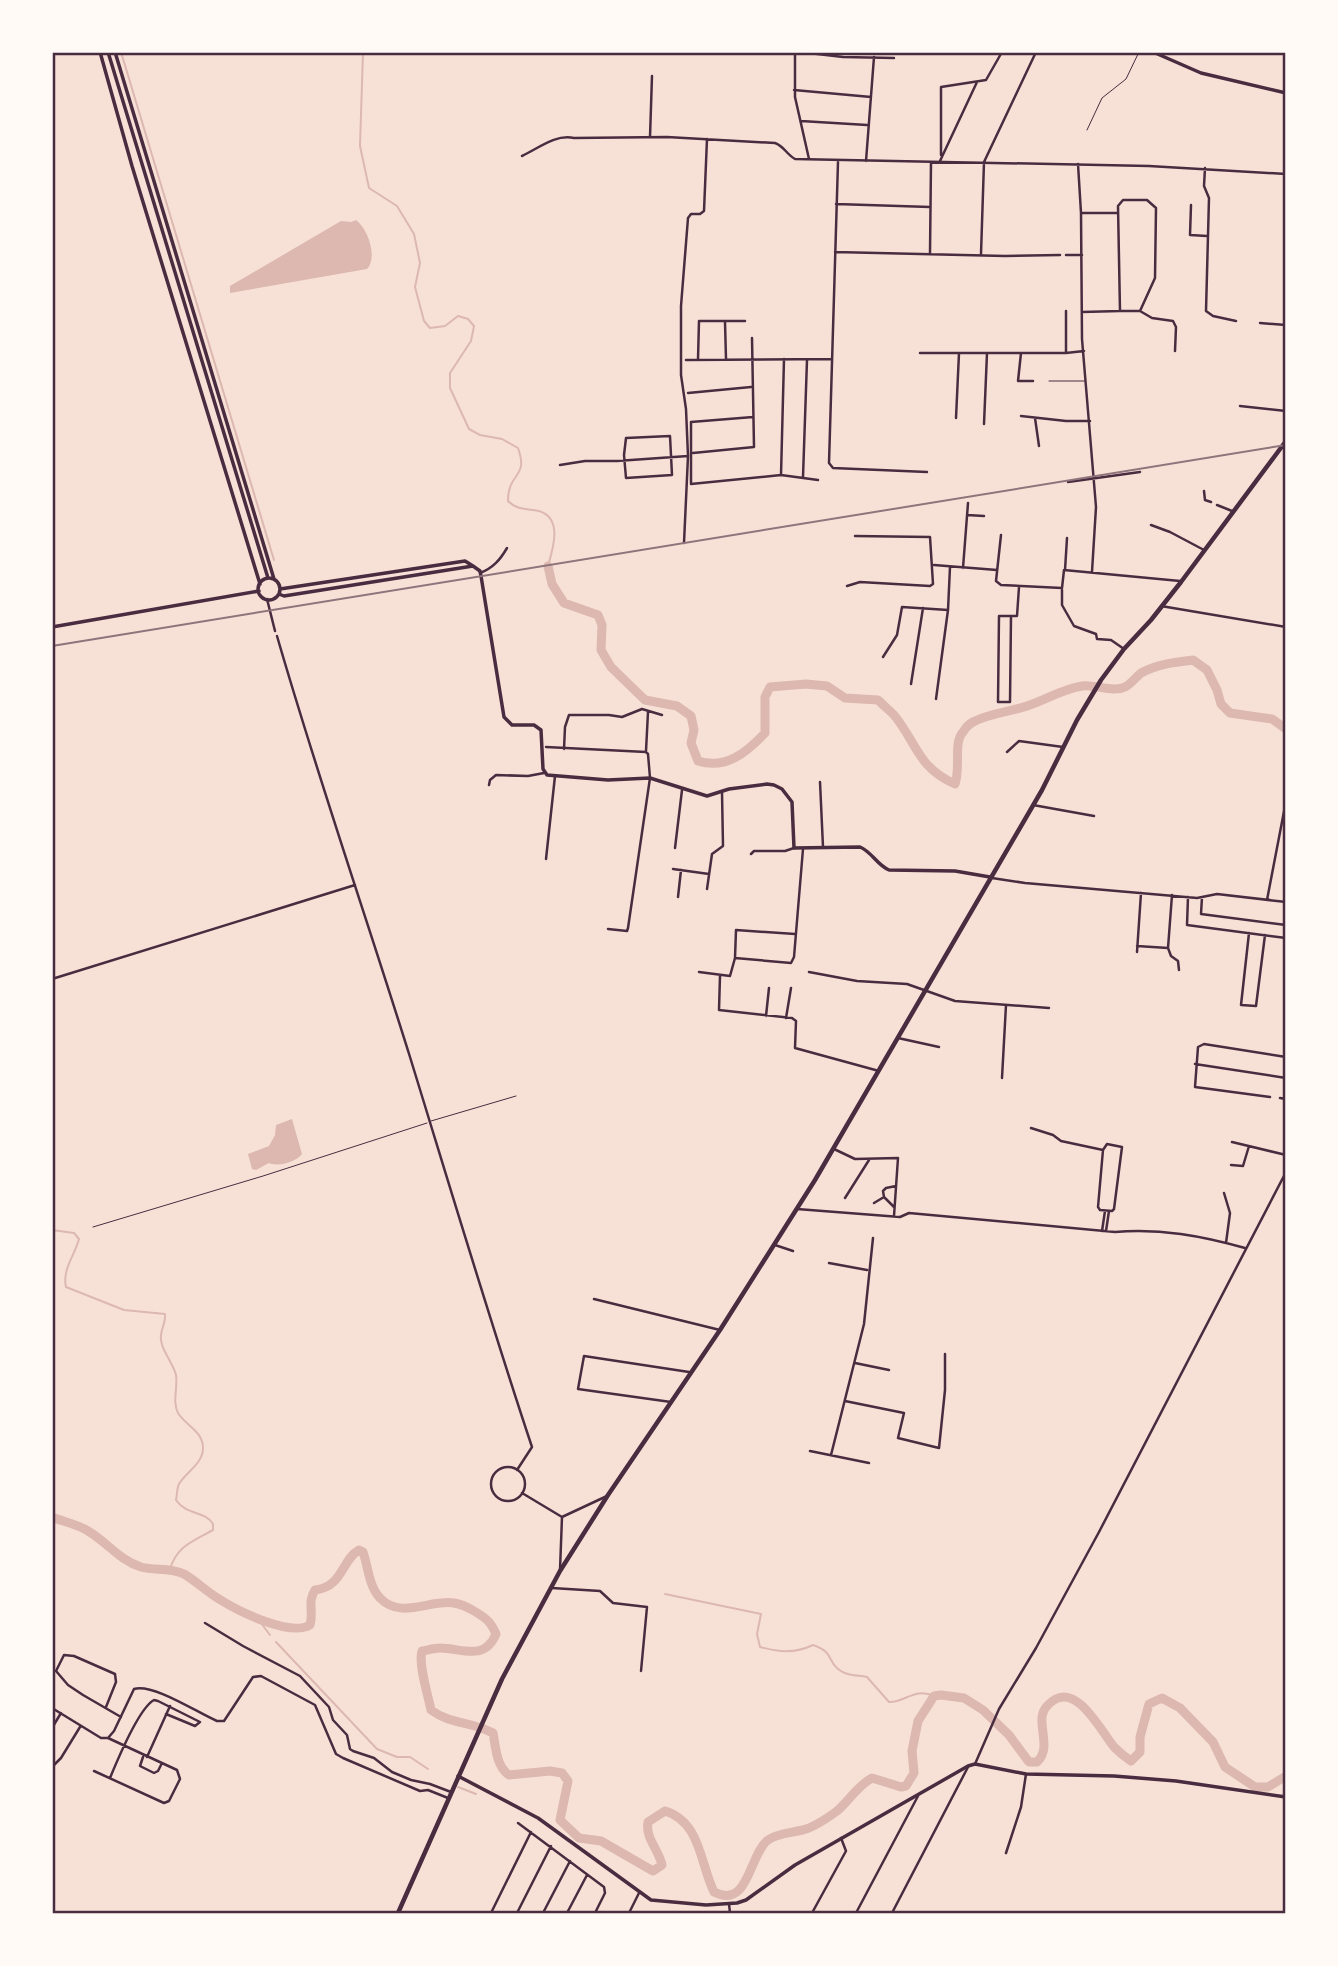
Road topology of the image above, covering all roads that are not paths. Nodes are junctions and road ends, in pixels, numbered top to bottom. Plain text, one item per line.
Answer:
1 (100, 52) edge
2 (108, 52) edge
3 (116, 52) edge
4 (795, 52) edge
5 (800, 52) edge
6 (1002, 52) edge
7 (1036, 52) edge
8 (1139, 52) edge
9 (1153, 52) edge
10 (874, 57) junction
11 (894, 58) dead end
12 (652, 76) dead end
13 (977, 82) junction
14 (794, 90) junction
15 (1286, 93) edge
16 (871, 97) junction
17 (801, 121) junction
18 (868, 125) junction
19 (1087, 130) dead end
20 (650, 137) junction
21 (707, 139) junction
22 (941, 155) junction
23 (522, 156) dead end
24 (810, 159) junction
25 (839, 160) junction
26 (866, 161) junction
27 (931, 162) junction
28 (940, 162) junction
29 (984, 162) junction
30 (1078, 164) junction
31 (1205, 168) junction
32 (1286, 174) edge
33 (836, 204) junction
34 (1191, 205) dead end
35 (930, 207) junction
36 (1081, 213) junction
37 (1118, 213) junction
38 (1207, 236) junction
39 (835, 252) junction
40 (930, 254) junction
41 (981, 255) junction
42 (1060, 255) dead end
43 (1066, 255) dead end
44 (1082, 255) junction
45 (1066, 311) dead end
46 (1120, 311) junction
47 (1082, 312) junction
48 (1140, 312) junction
49 (745, 321) dead end
50 (1236, 321) dead end
51 (725, 322) junction
52 (1260, 323) dead end
53 (1286, 325) edge
54 (752, 338) dead end
55 (1084, 351) junction
56 (1175, 351) dead end
57 (920, 353) dead end
58 (959, 353) junction
59 (987, 353) junction
60 (1021, 353) junction
61 (1066, 353) junction
62 (698, 359) junction
63 (726, 359) junction
64 (752, 359) junction
65 (783, 359) junction
66 (831, 359) junction
67 (686, 360) dead end
68 (807, 360) junction
69 (1049, 381) dead end
70 (1087, 381) junction
71 (1033, 382) dead end
72 (752, 386) junction
73 (688, 393) dead end
74 (1240, 407) dead end
75 (1286, 411) edge
76 (1021, 416) dead end
77 (753, 417) junction
78 (956, 418) dead end
79 (1035, 418) junction
80 (1090, 421) junction
81 (984, 424) dead end
82 (1286, 441) edge
83 (1038, 446) dead end
84 (693, 453) junction
85 (670, 456) junction
86 (688, 456) junction
87 (624, 460) junction
88 (560, 465) dead end
89 (927, 472) dead end
90 (1140, 472) dead end
91 (781, 475) junction
92 (803, 477) junction
93 (1094, 478) junction
94 (818, 480) dead end
95 (1068, 482) dead end
96 (1204, 491) dead end
97 (1211, 502) dead end
98 (968, 503) dead end
99 (1217, 505) dead end
100 (1232, 511) junction
101 (967, 515) junction
102 (984, 516) dead end
103 (1151, 525) dead end
104 (1001, 535) dead end
105 (855, 536) dead end
106 (1067, 538) dead end
107 (684, 543) dead end
108 (506, 548) dead end
109 (1204, 550) junction
110 (933, 565) junction
111 (950, 567) junction
112 (963, 568) junction
113 (997, 570) junction
114 (1065, 570) junction
115 (480, 572) junction
116 (1092, 572) junction
117 (268, 578) junction
118 (274, 579) junction
119 (1181, 582) junction
120 (260, 584) junction
121 (847, 586) dead end
122 (1019, 587) junction
123 (1062, 588) junction
124 (259, 590) junction
125 (279, 592) junction
126 (267, 600) junction
127 (1161, 606) junction
128 (923, 608) junction
129 (948, 610) junction
130 (1011, 616) junction
131 (52, 627) edge
132 (1286, 628) edge
133 (275, 631) dead end
134 (276, 636) dead end
135 (1124, 649) junction
136 (883, 657) dead end
137 (911, 684) dead end
138 (936, 699) dead end
139 (648, 712) junction
140 (662, 715) dead end
141 (546, 747) dead end
142 (1063, 747) junction
143 (565, 749) junction
144 (1007, 751) dead end
145 (646, 752) junction
146 (544, 773) junction
147 (555, 776) junction
148 (650, 778) junction
149 (820, 782) dead end
150 (489, 785) dead end
151 (682, 790) junction
152 (722, 792) junction
153 (1286, 801) edge
154 (1033, 805) junction
155 (1094, 816) dead end
156 (803, 846) junction
157 (823, 847) junction
158 (675, 848) dead end
159 (794, 848) junction
160 (751, 854) dead end
161 (546, 859) dead end
162 (673, 869) dead end
163 (681, 870) junction
164 (709, 874) junction
165 (992, 878) junction
166 (355, 885) junction
167 (707, 888) dead end
168 (1140, 893) junction
169 (1172, 895) junction
170 (678, 897) dead end
171 (1188, 897) junction
172 (1202, 897) junction
173 (1267, 900) junction
174 (1286, 902) edge
175 (1286, 925) edge
176 (608, 929) dead end
177 (1249, 933) junction
178 (794, 934) junction
179 (1265, 935) junction
180 (1286, 938) edge
181 (1137, 946) junction
182 (1168, 948) junction
183 (1137, 952) dead end
184 (735, 958) junction
185 (1179, 970) dead end
186 (699, 972) dead end
187 (809, 972) dead end
188 (720, 976) junction
189 (52, 979) edge
190 (769, 988) dead end
191 (792, 988) dead end
192 (925, 991) junction
193 (1006, 1005) junction
194 (1049, 1008) dead end
195 (766, 1016) junction
196 (786, 1018) junction
197 (898, 1038) junction
198 (939, 1047) dead end
199 (1286, 1057) edge
200 (1195, 1064) junction
201 (879, 1070) junction
202 (1002, 1078) dead end
203 (1286, 1078) edge
204 (516, 1096) dead end
205 (1270, 1097) dead end
206 (1280, 1098) dead end
207 (1286, 1099) edge
208 (428, 1122) junction
209 (1031, 1128) dead end
210 (1232, 1142) dead end
211 (1249, 1146) junction
212 (834, 1149) junction
213 (1103, 1150) junction
214 (1286, 1155) edge
215 (869, 1158) junction
216 (1231, 1165) dead end
217 (1286, 1172) edge
218 (896, 1186) junction
219 (1224, 1194) dead end
220 (884, 1197) junction
221 (845, 1198) dead end
222 (874, 1203) dead end
223 (894, 1207) junction
224 (797, 1209) junction
225 (1107, 1211) junction
226 (894, 1216) junction
227 (93, 1227) dead end
228 (1104, 1231) junction
229 (873, 1238) dead end
230 (1226, 1243) junction
231 (775, 1245) junction
232 (1245, 1248) junction
233 (793, 1251) dead end
234 (829, 1263) dead end
235 (868, 1270) junction
236 (594, 1299) dead end
237 (720, 1330) junction
238 (945, 1354) dead end
239 (854, 1363) junction
240 (889, 1370) dead end
241 (690, 1372) junction
242 (845, 1401) junction
243 (671, 1402) junction
244 (810, 1451) dead end
245 (831, 1455) junction
246 (869, 1463) dead end
247 (517, 1470) junction
248 (522, 1493) junction
249 (608, 1495) junction
250 (562, 1517) junction
251 (560, 1572) junction
252 (551, 1588) junction
253 (205, 1623) dead end
254 (641, 1671) dead end
255 (170, 1706) junction
256 (106, 1707) junction
257 (52, 1708) edge
258 (61, 1713) junction
259 (166, 1714) junction
260 (121, 1717) junction
261 (80, 1725) junction
262 (52, 1728) edge
263 (108, 1738) junction
264 (124, 1747) junction
265 (145, 1756) junction
266 (162, 1763) junction
267 (54, 1764) edge
268 (975, 1764) junction
269 (968, 1766) junction
270 (94, 1771) dead end
271 (1026, 1774) junction
272 (458, 1776) junction
273 (110, 1779) junction
274 (919, 1793) junction
275 (449, 1795) junction
276 (1286, 1797) edge
277 (518, 1823) dead end
278 (531, 1832) junction
279 (841, 1838) junction
280 (551, 1846) junction
281 (1006, 1853) dead end
282 (570, 1861) junction
283 (587, 1875) junction
284 (639, 1893) junction
285 (729, 1904) junction
286 (398, 1913) edge
287 (491, 1913) edge
288 (517, 1913) edge
289 (543, 1913) edge
290 (567, 1913) edge
291 (595, 1913) edge
292 (629, 1913) edge
293 (730, 1913) edge
294 (812, 1913) edge
295 (856, 1913) edge
296 (892, 1913) edge

1 - 120 street
2 - 117 street
3 - 118 street
4 - 14 street
5 - 10 street
6 - 13 street
7 - 29 street
8 - 19 lane
9 - 15 street
10 - 11 street
10 - 16 street
12 - 20 street
13 - 22 street
13 - 22 street
14 - 16 street
14 - 17 street
16 - 18 street
17 - 18 street
17 - 24 street
18 - 26 street
20 - 21 street
20 - 23 street
21 - 24 street
21 - 86 street
22 - 28 street
24 - 25 street
25 - 26 street
25 - 33 street
26 - 27 street
27 - 28 street
27 - 35 street
28 - 29 street
29 - 30 street
29 - 41 street
30 - 31 street
30 - 36 street
31 - 32 street
31 - 38 street
33 - 35 street
33 - 39 street
34 - 38 street
35 - 40 street
36 - 37 street
36 - 44 street
37 - 46 street
37 - 48 street
38 - 50 street
39 - 40 street
39 - 66 street
40 - 41 street
41 - 42 street
43 - 44 street
44 - 47 street
45 - 61 street
46 - 47 street
46 - 48 street
47 - 55 street
48 - 56 street
49 - 51 street
51 - 62 street
51 - 63 street
52 - 53 street
54 - 64 street
55 - 61 street
55 - 70 street
57 - 58 street
58 - 59 street
58 - 78 street
59 - 60 street
59 - 81 street
60 - 61 street
60 - 71 street
62 - 63 street
62 - 67 street
63 - 64 street
64 - 65 street
64 - 72 street
65 - 68 street
65 - 91 street
66 - 68 street
66 - 89 street
68 - 92 street
69 - 70 lane
70 - 80 street
72 - 73 street
72 - 77 street
74 - 75 street
76 - 79 street
77 - 84 street
77 - 84 street
79 - 80 street
79 - 83 street
80 - 93 street
82 - 100 main road
84 - 91 street
85 - 86 street
85 - 87 street
85 - 87 street
85 - 87 street
86 - 107 street
87 - 88 street
90 - 93 street
91 - 92 street
92 - 94 street
93 - 95 street
93 - 116 street
96 - 97 street
98 - 101 street
99 - 100 street
100 - 109 main road
101 - 102 street
101 - 112 street
103 - 109 street
104 - 113 street
105 - 110 street
106 - 114 street
108 - 115 street
109 - 119 main road
110 - 111 street
110 - 121 street
111 - 112 street
111 - 129 street
112 - 113 street
113 - 122 street
114 - 116 street
114 - 123 street
115 - 125 street
115 - 146 street
116 - 119 street
117 - 118 street
117 - 120 street
118 - 125 street
119 - 127 main road
120 - 124 street
122 - 123 street
122 - 130 street
123 - 135 street
124 - 126 street
124 - 131 street
125 - 126 street
126 - 133 street
127 - 132 street
127 - 135 main road
128 - 129 street
128 - 136 street
128 - 137 street
129 - 138 street
130 - 130 street
134 - 166 street
135 - 142 main road
139 - 140 street
139 - 143 street
139 - 145 street
141 - 143 street
142 - 144 street
142 - 154 main road
143 - 145 street
145 - 148 street
146 - 147 street
146 - 150 street
147 - 148 street
147 - 161 street
148 - 151 street
148 - 176 street
149 - 157 street
151 - 152 street
151 - 158 street
152 - 159 street
152 - 164 street
153 - 173 street
154 - 155 street
154 - 165 main road
156 - 157 street
156 - 159 street
156 - 178 street
157 - 165 street
159 - 160 street
162 - 163 street
163 - 164 street
163 - 170 street
164 - 167 street
165 - 168 street
165 - 192 main road
166 - 189 street
166 - 208 street
168 - 169 street
168 - 181 street
169 - 171 street
169 - 182 street
171 - 172 street
171 - 177 street
172 - 173 street
172 - 175 street
173 - 174 street
177 - 179 street
177 - 179 street
178 - 184 street
178 - 184 street
179 - 180 street
181 - 182 street
181 - 183 street
182 - 185 street
184 - 188 street
186 - 188 street
187 - 192 street
188 - 195 street
190 - 195 street
191 - 196 street
192 - 193 street
192 - 197 main road
193 - 194 street
193 - 202 street
195 - 196 street
196 - 201 street
197 - 198 street
197 - 201 main road
199 - 200 street
200 - 203 street
200 - 205 street
201 - 212 main road
204 - 208 lane
206 - 207 street
208 - 227 lane
208 - 247 street
209 - 213 street
210 - 211 street
211 - 214 street
211 - 216 street
212 - 215 street
212 - 224 main road
213 - 225 street
213 - 225 street
215 - 218 street
215 - 221 street
217 - 232 street
218 - 220 street
218 - 223 street
219 - 230 street
220 - 222 street
220 - 223 street
223 - 226 street
224 - 226 street
224 - 231 main road
225 - 228 street
226 - 228 street
228 - 230 street
229 - 235 street
230 - 232 street
231 - 233 street
231 - 237 main road
232 - 268 street
234 - 235 street
235 - 239 street
236 - 237 street
237 - 241 main road
238 - 242 street
239 - 240 street
239 - 242 street
241 - 243 main road
241 - 243 street
242 - 245 street
243 - 249 main road
244 - 245 street
245 - 246 street
247 - 248 street
247 - 248 street
248 - 250 street
249 - 250 street
249 - 251 main road
250 - 251 street
251 - 252 main road
252 - 254 street
252 - 272 main road
253 - 275 street
255 - 259 street
255 - 259 street
255 - 264 street
256 - 256 street
256 - 260 street
257 - 258 street
258 - 261 street
258 - 262 street
259 - 265 street
260 - 263 street
260 - 275 street
261 - 263 street
261 - 267 street
263 - 264 street
264 - 265 street
264 - 273 street
265 - 266 street
265 - 266 street
266 - 273 street
268 - 269 street
268 - 271 street
269 - 274 street
269 - 296 street
270 - 273 street
271 - 276 street
271 - 281 street
272 - 275 main road
272 - 284 street
274 - 279 street
274 - 295 street
275 - 286 main road
277 - 278 street
278 - 280 street
278 - 287 street
279 - 285 street
279 - 294 street
280 - 282 street
280 - 288 street
282 - 283 street
282 - 289 street
283 - 290 street
283 - 291 street
284 - 285 street
284 - 292 street
285 - 293 street

